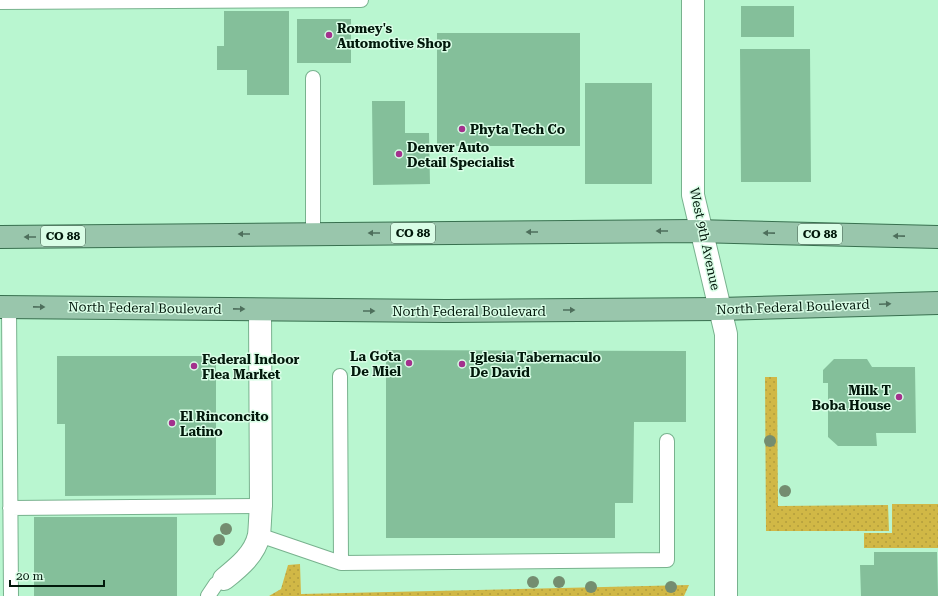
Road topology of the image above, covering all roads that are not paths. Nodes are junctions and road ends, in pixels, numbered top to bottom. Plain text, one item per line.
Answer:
1 (361, 0) edge
2 (693, 0) edge
3 (0, 2) edge
4 (313, 78) dead end
5 (701, 231) junction
6 (313, 234) junction
7 (938, 236) edge
8 (0, 237) edge
9 (938, 303) edge
10 (4, 307) edge
11 (720, 309) junction
12 (260, 310) junction
13 (340, 376) dead end
14 (667, 441) dead end
15 (261, 506) junction
16 (10, 508) junction
17 (259, 535) junction
18 (341, 562) junction
19 (224, 579) joint
20 (11, 596) edge
21 (208, 596) edge
22 (726, 596) edge

1 - 3 lane
2 - 5 street, West 9th Avenue
4 - 6 lane
5 -> 6 main road, CO 88
7 -> 5 main road, CO 88
5 - 11 street, West 9th Avenue
6 -> 8 main road, CO 88
11 -> 9 main road, North Federal Boulevard
10 -> 12 main road, North Federal Boulevard
10 - 16 lane
12 -> 11 main road, North Federal Boulevard
11 - 22 street, West 9th Avenue
12 - 15 street
13 - 18 lane
14 - 18 lane
15 - 16 lane
15 - 17 street
16 - 20 lane
17 - 18 lane
17 - 19 street
19 - 21 lane

